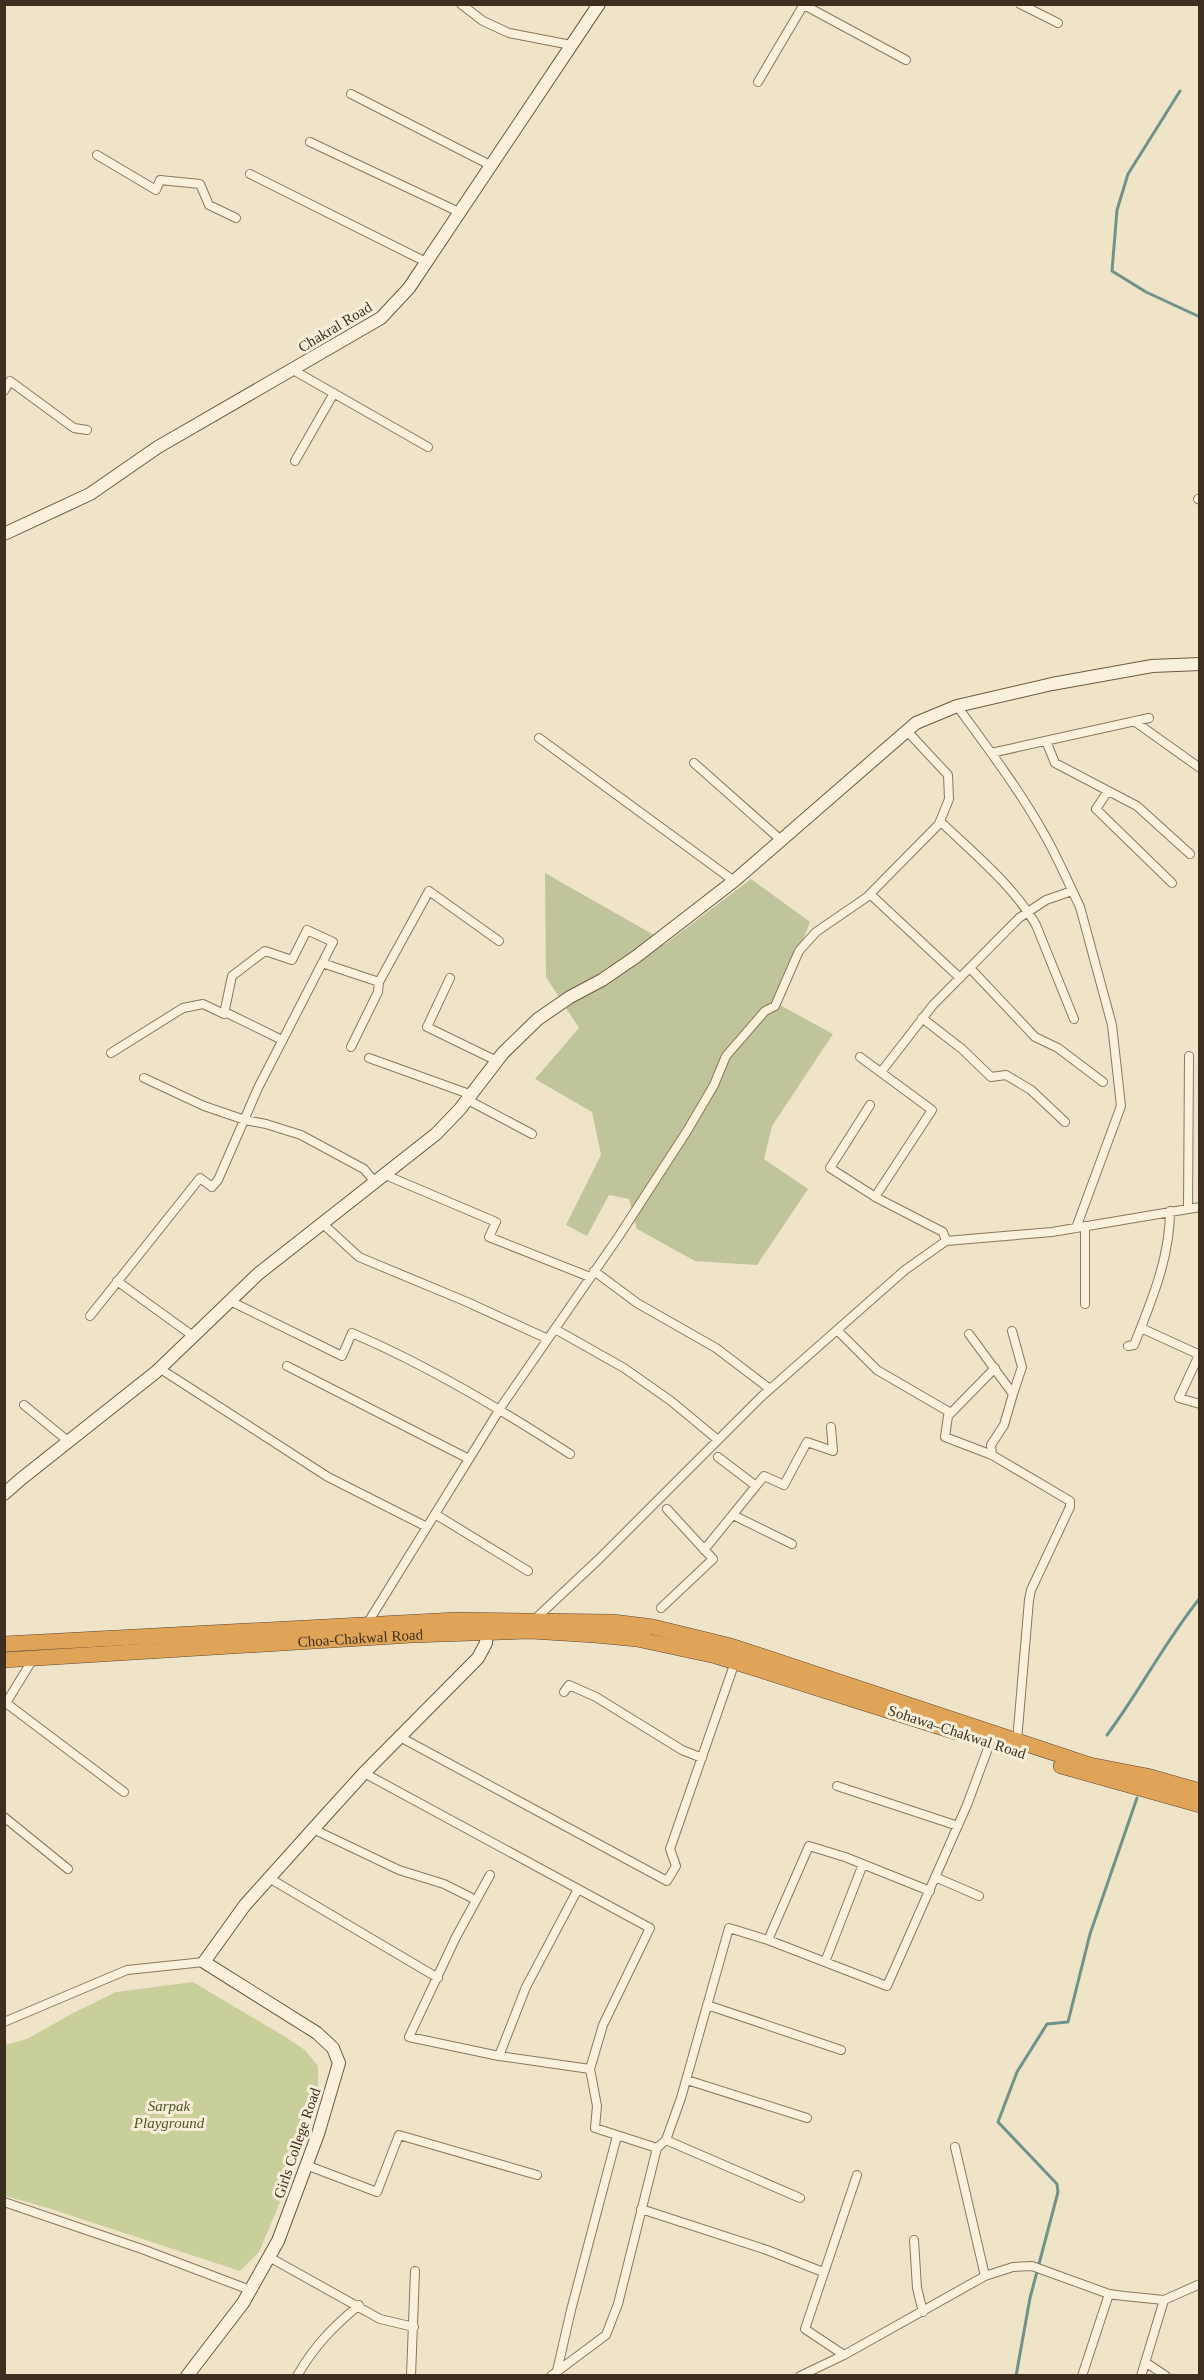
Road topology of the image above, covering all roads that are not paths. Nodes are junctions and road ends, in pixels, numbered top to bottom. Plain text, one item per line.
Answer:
1 (461, 4) edge
2 (599, 4) edge
3 (1020, 4) edge
4 (804, 5) edge
5 (1059, 23) dead end
6 (571, 45) junction
7 (906, 60) dead end
8 (758, 82) dead end
9 (351, 94) dead end
10 (310, 141) dead end
11 (97, 155) dead end
12 (490, 165) junction
13 (250, 174) dead end
14 (459, 212) junction
15 (236, 218) dead end
16 (426, 262) junction
17 (293, 370) junction
18 (4, 391) edge
19 (334, 393) junction
20 (87, 430) dead end
21 (428, 447) dead end
22 (295, 461) dead end
23 (4, 534) edge
24 (1200, 664) edge
25 (957, 706) junction
26 (1149, 718) dead end
27 (1134, 722) junction
28 (907, 731) junction
29 (539, 738) dead end
30 (1046, 741) junction
31 (992, 753) junction
32 (694, 763) dead end
33 (1200, 768) edge
34 (1108, 791) junction
35 (940, 821) junction
36 (782, 841) junction
37 (1190, 854) dead end
38 (734, 881) junction
39 (1172, 883) dead end
40 (1072, 891) junction
41 (870, 894) junction
42 (1029, 912) junction
43 (500, 941) dead end
44 (322, 963) junction
45 (970, 968) junction
46 (450, 978) dead end
47 (960, 978) junction
48 (379, 982) junction
49 (225, 1012) junction
50 (922, 1018) junction
51 (1074, 1019) dead end
52 (282, 1040) junction
53 (351, 1047) dead end
54 (111, 1053) dead end
55 (1189, 1056) dead end
56 (861, 1057) dead end
57 (369, 1058) dead end
58 (497, 1061) junction
59 (881, 1072) junction
60 (144, 1078) dead end
61 (1103, 1082) dead end
62 (470, 1097) junction
63 (870, 1105) dead end
64 (245, 1120) junction
65 (1065, 1122) dead end
66 (532, 1134) dead end
67 (379, 1178) junction
68 (875, 1197) junction
69 (1200, 1207) edge
70 (1188, 1209) junction
71 (1170, 1211) junction
72 (322, 1223) junction
73 (1081, 1227) junction
74 (946, 1241) junction
75 (592, 1274) junction
76 (117, 1281) junction
77 (230, 1301) junction
78 (1085, 1304) dead end
79 (90, 1316) dead end
80 (1141, 1328) junction
81 (555, 1329) junction
82 (837, 1330) junction
83 (1012, 1331) dead end
84 (969, 1334) dead end
85 (193, 1336) junction
86 (548, 1339) junction
87 (1128, 1346) dead end
88 (1199, 1355) edge
89 (287, 1366) dead end
90 (159, 1368) junction
91 (995, 1368) junction
92 (770, 1389) junction
93 (1013, 1394) junction
94 (1200, 1404) edge
95 (24, 1405) dead end
96 (500, 1409) junction
97 (951, 1413) junction
98 (831, 1427) dead end
99 (718, 1440) junction
100 (68, 1441) junction
101 (570, 1454) dead end
102 (992, 1455) junction
103 (718, 1457) dead end
104 (469, 1460) junction
105 (756, 1486) junction
106 (6, 1491) edge
107 (667, 1509) dead end
108 (435, 1514) junction
109 (732, 1515) junction
110 (427, 1527) junction
111 (792, 1544) dead end
112 (704, 1550) junction
113 (528, 1571) dead end
114 (661, 1608) dead end
115 (533, 1621) junction
116 (368, 1624) junction
117 (487, 1627) junction
118 (4, 1644) edge
119 (716, 1656) joint
120 (33, 1659) junction
121 (4, 1660) edge
122 (735, 1662) junction
123 (564, 1692) dead end
124 (400, 1737) junction
125 (1017, 1741) junction
126 (990, 1743) junction
127 (702, 1758) junction
128 (364, 1773) junction
129 (837, 1785) dead end
130 (1200, 1791) edge
131 (124, 1792) dead end
132 (1200, 1805) edge
133 (4, 1817) edge
134 (958, 1826) junction
135 (313, 1829) junction
136 (863, 1864) junction
137 (68, 1869) dead end
138 (490, 1875) dead end
139 (935, 1877) junction
140 (269, 1878) junction
141 (578, 1889) junction
142 (930, 1890) junction
143 (979, 1896) dead end
144 (476, 1900) junction
145 (768, 1940) junction
146 (204, 1962) junction
147 (825, 1962) junction
148 (438, 1978) junction
149 (707, 2005) junction
150 (4, 2022) edge
151 (841, 2050) dead end
152 (499, 2056) junction
153 (590, 2069) junction
154 (687, 2080) junction
155 (807, 2118) dead end
156 (617, 2136) junction
157 (666, 2140) junction
158 (955, 2147) dead end
159 (657, 2148) junction
160 (306, 2165) junction
161 (537, 2175) dead end
162 (857, 2175) dead end
163 (800, 2198) dead end
164 (4, 2202) edge
165 (641, 2209) junction
166 (914, 2240) dead end
167 (269, 2257) junction
168 (414, 2271) dead end
169 (823, 2272) junction
170 (985, 2276) junction
171 (1200, 2284) edge
172 (250, 2290) junction
173 (1109, 2294) junction
174 (1164, 2300) junction
175 (359, 2305) junction
176 (923, 2312) junction
177 (414, 2327) junction
178 (844, 2355) junction
179 (1145, 2362) junction
180 (554, 2373) edge
181 (187, 2376) edge
182 (297, 2376) edge
183 (411, 2376) edge
184 (800, 2376) edge
185 (1082, 2376) edge
186 (1141, 2376) edge
187 (1166, 2376) edge

1 - 6 street
2 - 6 street, Chakral Road
3 - 5 street
4 - 7 street
4 - 8 street
6 - 12 street, Chakral Road
9 - 12 street
10 - 14 street
11 - 15 street
12 - 14 street, Chakral Road
13 - 16 street
14 - 16 street, Chakral Road
16 - 17 street, Chakral Road
17 - 19 street
17 - 23 street, Chakral Road
18 - 20 street
19 - 21 street
19 - 22 street
24 - 25 street
25 - 28 street
25 - 31 street
26 - 27 street
27 - 30 street
27 - 33 street
28 - 35 street
28 - 36 street
29 - 38 street
30 - 31 street
30 - 34 street
31 - 40 street
32 - 36 street
34 - 37 street
34 - 39 street
35 - 41 street
35 - 42 street
36 - 38 street
38 - 58 street
40 - 42 street
40 - 73 street
41 - 47 street
41 - 75 street
42 - 45 street
42 - 51 street
43 - 48 street
44 - 48 street
44 - 49 street
44 - 52 street
45 - 47 street
45 - 61 street
46 - 58 street
47 - 50 street
48 - 53 street
49 - 52 street
49 - 54 street
50 - 59 street
50 - 65 street
52 - 64 street
55 - 70 street
56 - 59 street
57 - 62 street
58 - 62 street
59 - 68 street
60 - 64 street
62 - 66 street
62 - 67 street
63 - 68 street
64 - 67 street
64 - 76 street
67 - 72 street
67 - 75 street
68 - 74 street
69 - 70 street
70 - 71 street
71 - 73 street
71 - 80 street
72 - 77 street
72 - 86 street
73 - 74 street
73 - 78 street
74 - 82 street
75 - 81 street
75 - 92 street
76 - 79 street
76 - 85 street
77 - 85 street
77 - 96 street
80 - 87 street
80 - 88 street
81 - 86 street
81 - 99 street
82 - 92 street
82 - 97 street
83 - 93 street
84 - 91 street
85 - 90 street
86 - 96 street
88 - 94 street
89 - 104 street
90 - 100 street
90 - 110 street
91 - 93 street
91 - 97 street
92 - 99 street
93 - 102 street
95 - 100 street
96 - 101 street
96 - 104 street
97 - 102 street
98 - 105 street
99 - 115 street
100 - 106 street
102 - 125 street
103 - 105 street
104 - 108 street
105 - 109 street
107 - 112 street
108 - 110 street
108 - 113 street
109 - 111 street
109 - 112 street
110 - 116 street
112 - 114 street
115 - 117 highway
115 - 125 highway
116 - 117 highway
116 - 118 highway
117 - 119 highway, Choa-Chakwal Road
117 - 120 highway, Choa-Chakwal Road
117 - 124 street
119 - 122 highway, Sohawa–Chakwal Road
120 - 121 highway, Choa-Chakwal Road
120 - 131 street
122 - 126 highway, Sohawa–Chakwal Road
122 - 127 street
123 - 127 street
124 - 127 street
124 - 128 street
125 - 130 highway
126 - 132 highway, Sohawa–Chakwal Road
126 - 134 street
128 - 135 street
128 - 141 street
129 - 134 street
133 - 137 street
134 - 139 street
135 - 140 street
135 - 144 street
136 - 142 street
136 - 145 street
136 - 147 street
138 - 144 street
139 - 142 street
139 - 143 street
140 - 146 street
140 - 148 street
141 - 152 street
141 - 153 street
142 - 147 street
144 - 148 street
145 - 147 street
145 - 149 street
146 - 150 street
146 - 160 street, Girls College Road
148 - 152 street
149 - 151 street
149 - 154 street
152 - 153 street
153 - 156 street
154 - 155 street
154 - 157 street
156 - 159 street
156 - 180 street
157 - 159 street
157 - 163 street
158 - 170 street
159 - 165 street
160 - 161 street
160 - 167 street, Girls College Road
162 - 169 street
164 - 172 street
165 - 169 street
165 - 180 street
166 - 176 street
167 - 172 street, Girls College Road
167 - 175 street
168 - 177 street
169 - 178 street
170 - 173 street
170 - 176 street
171 - 174 street
172 - 181 street, Girls College Road
173 - 174 street
173 - 185 street
174 - 179 street
175 - 177 street
175 - 182 street
176 - 178 street
177 - 183 street
178 - 184 street
179 - 186 street
179 - 187 street

